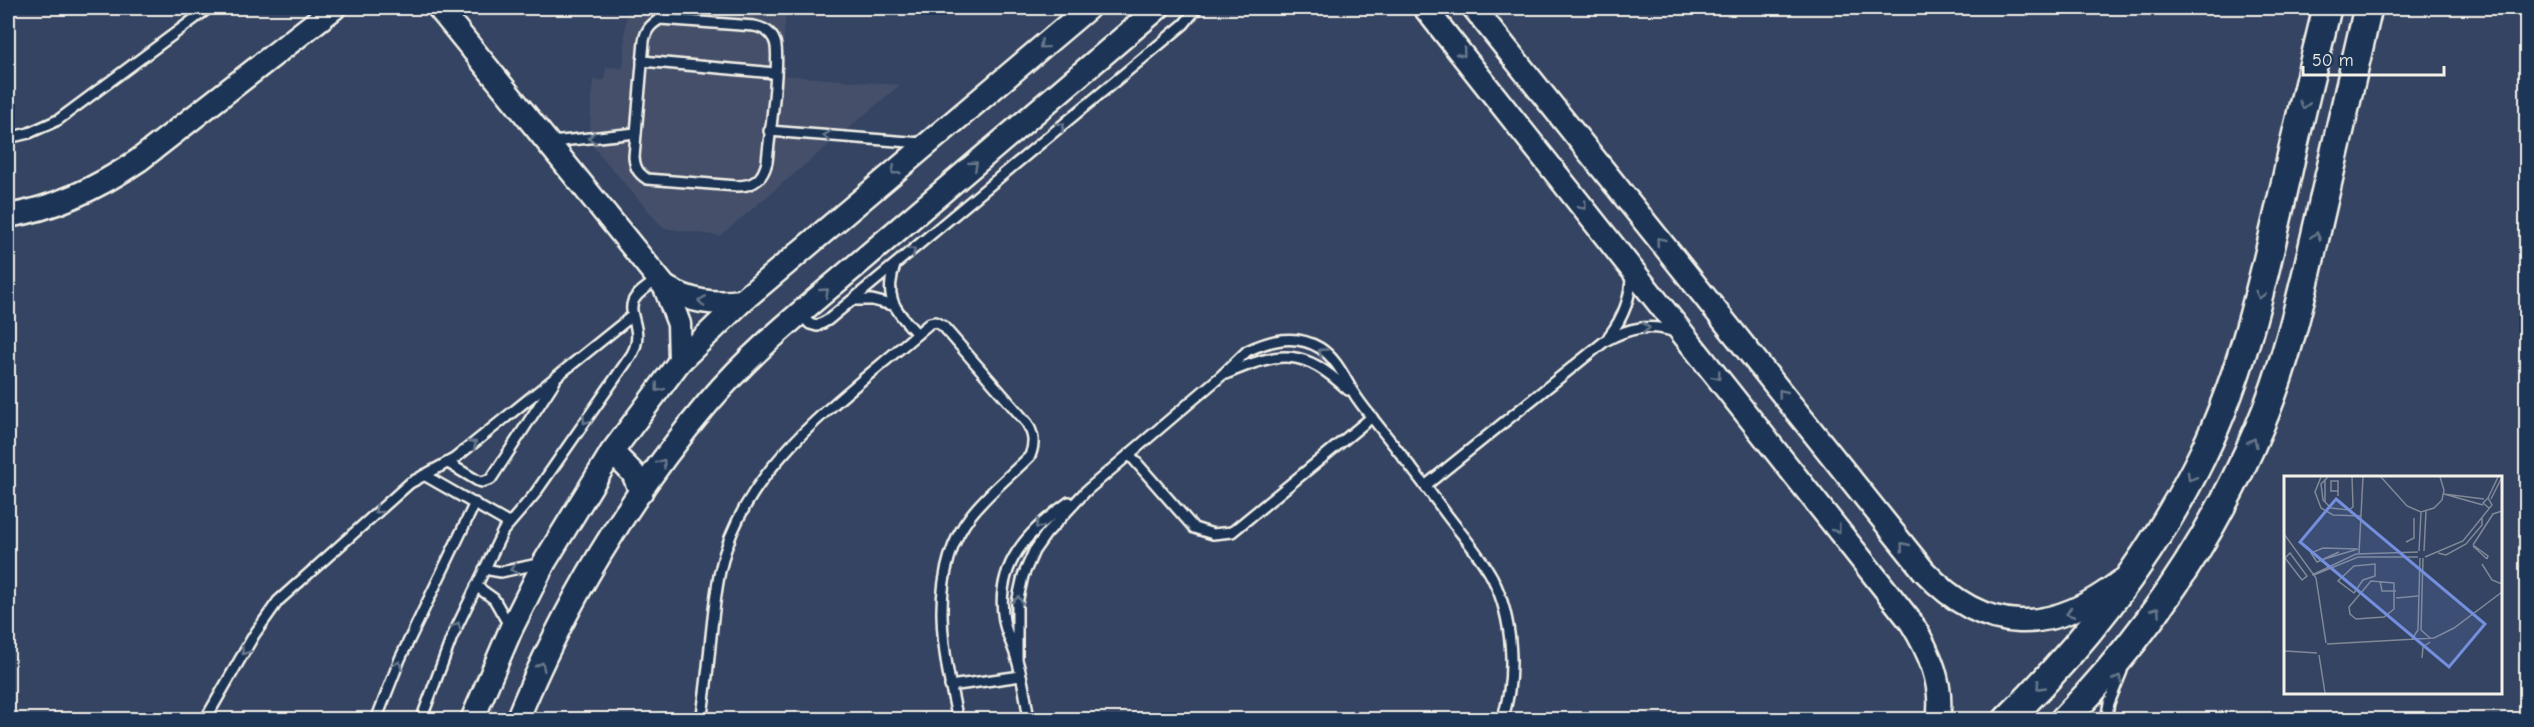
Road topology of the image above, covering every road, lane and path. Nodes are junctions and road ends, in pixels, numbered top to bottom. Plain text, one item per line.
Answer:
1 (209, 8) edge
2 (334, 8) edge
3 (439, 8) edge
4 (1088, 8) edge
5 (1158, 8) edge
6 (1197, 8) edge
7 (1425, 8) edge
8 (1474, 8) edge
9 (2326, 8) edge
10 (2368, 8) edge
11 (642, 61) junction
12 (775, 73) junction
13 (769, 131) junction
14 (636, 133) junction
15 (8, 138) edge
16 (549, 143) junction
17 (927, 144) junction
18 (8, 216) edge
19 (896, 264) junction
20 (1632, 266) junction
21 (661, 283) junction
22 (852, 300) junction
23 (742, 301) junction
24 (892, 305) junction
25 (800, 314) junction
26 (632, 316) junction
27 (916, 334) junction
28 (1688, 339) junction
29 (1605, 341) junction
30 (680, 362) junction
31 (561, 373) junction
32 (1221, 376) junction
33 (1357, 398) junction
34 (1372, 417) junction
35 (612, 452) junction
36 (1129, 454) junction
37 (448, 463) junction
38 (424, 475) junction
39 (1425, 486) junction
40 (1086, 491) junction
41 (641, 492) junction
42 (475, 503) junction
43 (508, 523) junction
44 (544, 563) junction
45 (484, 569) junction
46 (2136, 569) junction
47 (476, 586) junction
48 (511, 629) junction
49 (2135, 641) junction
50 (1017, 658) junction
51 (1021, 676) junction
52 (951, 686) junction
53 (205, 720) edge
54 (376, 720) edge
55 (421, 720) edge
56 (472, 720) edge
57 (517, 720) edge
58 (701, 720) edge
59 (958, 720) edge
60 (1029, 720) edge
61 (1502, 720) edge
62 (1938, 720) edge
63 (2007, 720) edge
64 (2064, 720) edge
65 (2106, 720) edge

1 - 15 lane
2 - 18 street
3 - 16 street
4 -> 17 street
25 -> 5 street
19 -> 6 lane
7 -> 20 street
46 -> 8 street
9 -> 46 main road
49 -> 10 main road
11 - 12 lane
11 - 12 lane
11 - 14 lane
12 - 13 lane
13 - 14 lane
17 -> 13 lane
14 -> 16 lane
16 - 21 street
17 -> 23 street
19 - 22 lane
19 - 24 lane
20 - 28 street
20 - 29 lane
23 -> 21 street
21 - 26 lane
21 - 30 street
22 - 24 lane
22 - 25 lane
23 - 30 street
24 - 27 lane
41 -> 25 street
26 - 31 lane
26 -> 43 lane
27 - 52 lane
27 - 58 lane
29 -> 28 lane
28 -> 62 street
29 - 39 lane
30 -> 35 street
37 -> 31 lane
31 - 37 lane
32 - 33 lane
33 -> 32 lane
32 - 36 lane
33 - 34 lane
34 - 36 lane
34 - 39 lane
35 - 41 street
35 - 44 street
36 - 40 lane
37 - 38 lane
38 - 42 lane
38 -> 53 lane
39 - 61 lane
50 -> 40 lane
40 -> 50 lane
57 -> 41 street
42 - 43 lane
54 -> 42 lane
43 - 45 lane
44 -> 45 lane
44 - 48 street
45 - 47 lane
46 -> 63 main road
47 - 48 lane
55 -> 47 lane
48 - 56 street
49 - 64 main road
65 -> 49 lane
50 - 51 lane
51 - 52 lane
51 - 60 lane
52 - 59 lane

